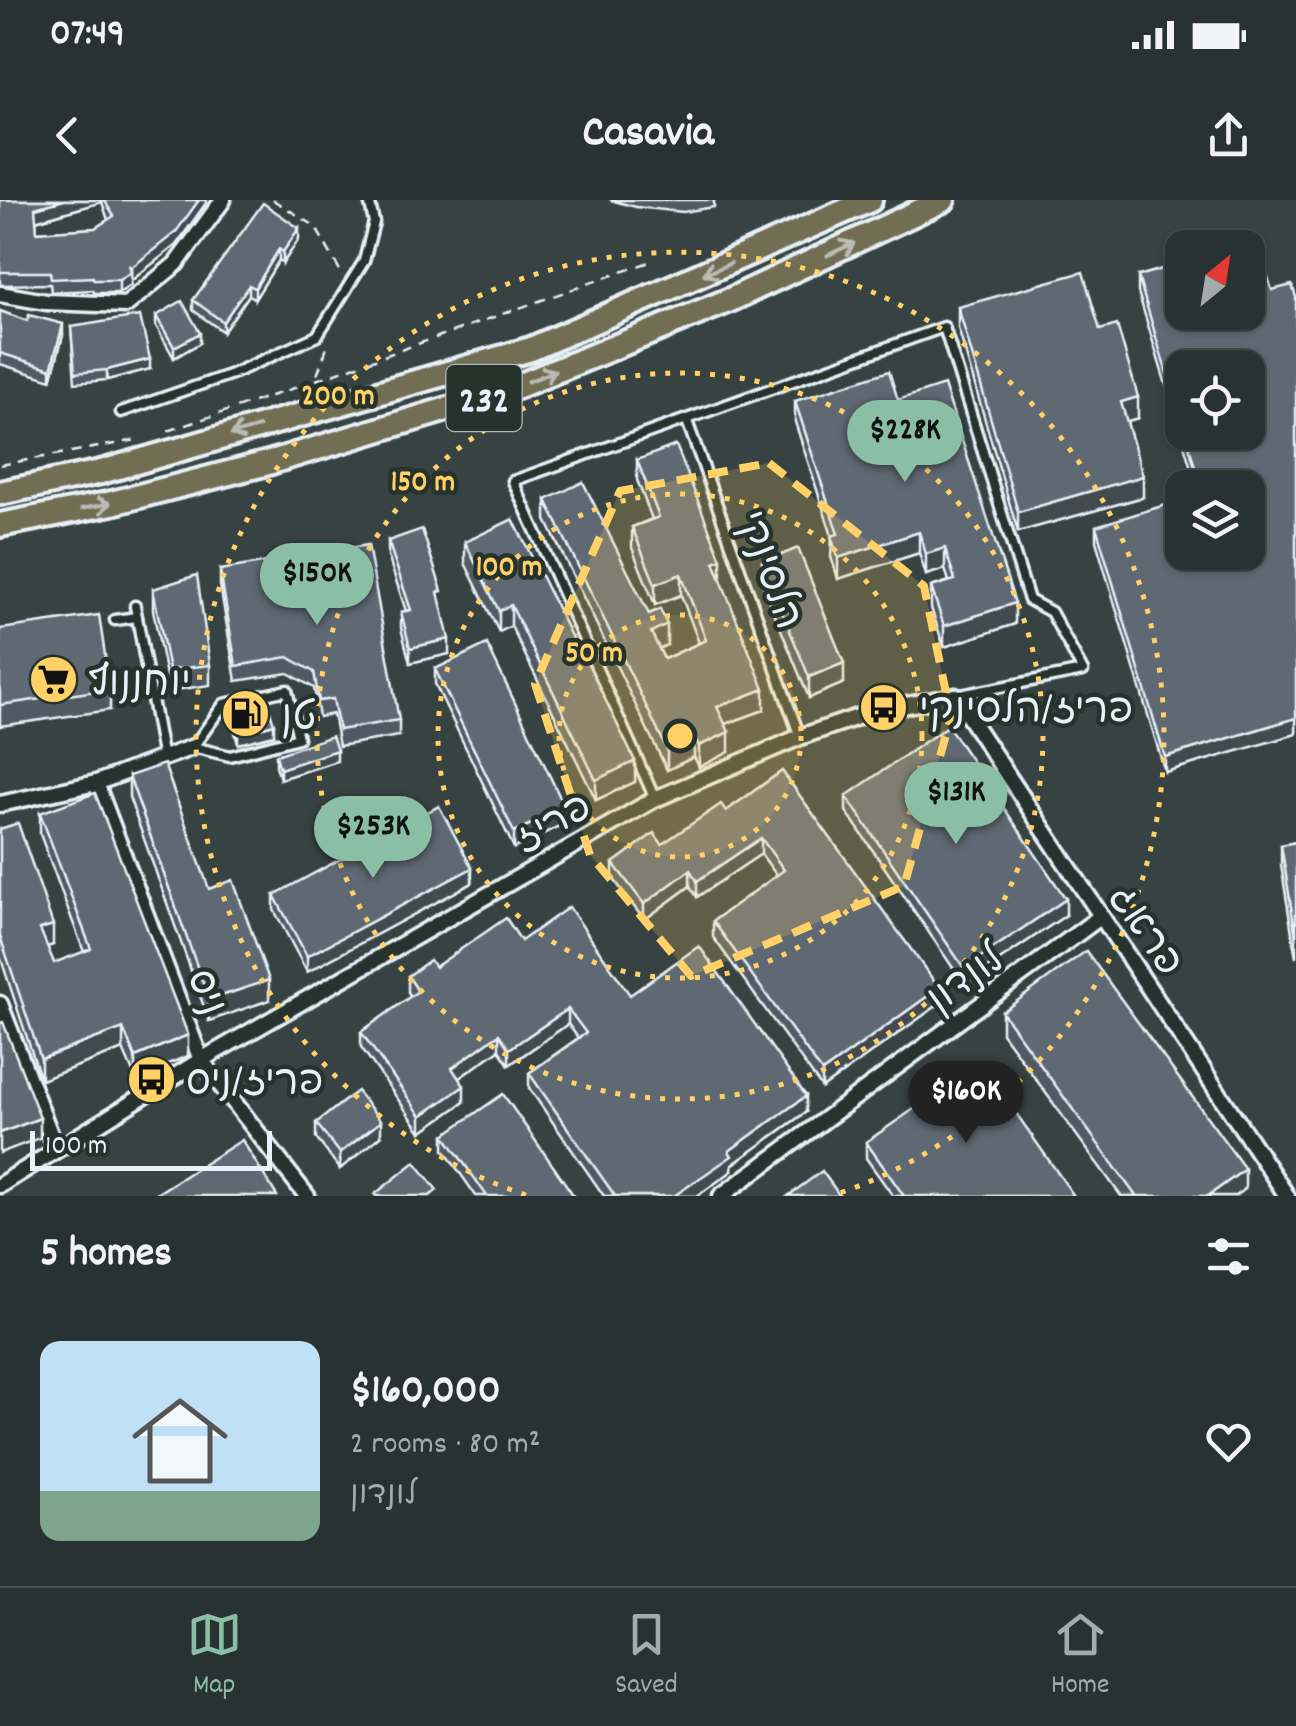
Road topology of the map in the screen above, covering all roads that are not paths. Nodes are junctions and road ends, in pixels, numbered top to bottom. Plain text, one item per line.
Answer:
1 (223, 200) edge
2 (368, 200) edge
3 (870, 200) edge
4 (943, 200) edge
5 (0, 294) edge
6 (121, 412) dead end
7 (687, 421) junction
8 (0, 493) edge
9 (0, 525) edge
10 (135, 606) dead end
11 (138, 617) junction
12 (115, 620) dead end
13 (955, 696) junction
14 (800, 737) junction
15 (194, 747) junction
16 (163, 759) junction
17 (96, 783) junction
18 (655, 799) junction
19 (0, 804) edge
20 (1100, 917) junction
21 (0, 1004) edge
22 (200, 1060) junction
23 (56, 1148) junction
24 (0, 1184) edge
25 (307, 1196) edge
26 (721, 1196) edge
27 (1287, 1196) edge

1 - 5 street
2 - 6 lane
3 -> 8 main road, 232
9 -> 4 main road, 232
7 - 13 lane
7 - 14 lane, הלסינקי
7 - 18 lane
10 - 11 lane
11 - 12 lane
11 - 16 lane
13 - 14 street, פריז
13 - 20 street, פראג
14 - 18 street, פריז
15 - 15 lane
15 - 16 street
16 - 17 street
17 - 19 street
17 - 22 street, ניס
18 - 22 street, פריז
20 - 26 street, לונדון
20 - 27 street, פראג
21 - 23 street
22 - 23 street, פריז
22 - 25 street, ניס
23 - 24 street, פריז

